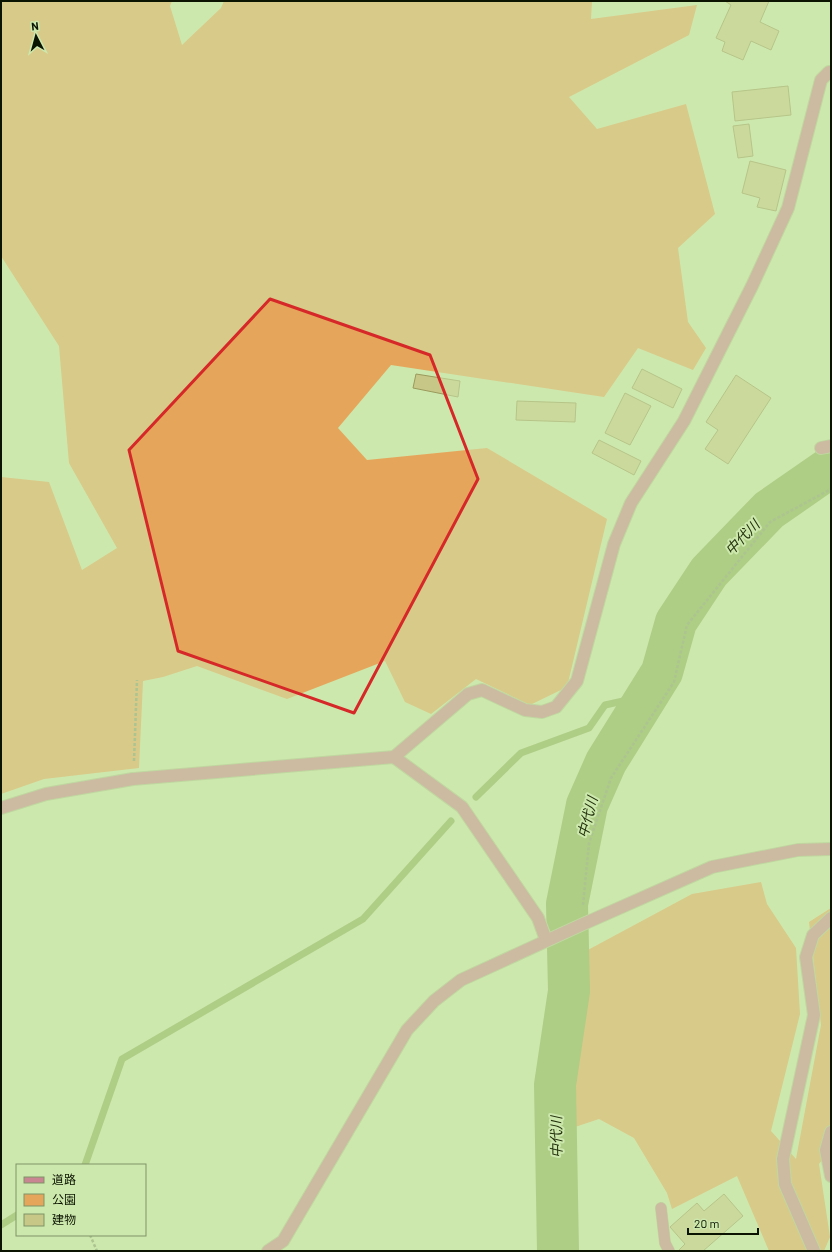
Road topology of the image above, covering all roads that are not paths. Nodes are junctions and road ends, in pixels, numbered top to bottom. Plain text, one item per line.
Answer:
1 (831, 72) edge
2 (394, 757) junction
3 (1, 808) edge
4 (831, 849) edge
5 (831, 918) edge
6 (546, 940) junction
7 (831, 1132) edge
8 (831, 1176) edge
9 (661, 1208) dead end
10 (268, 1251) edge
11 (668, 1251) edge
12 (814, 1251) edge

1 - 2 street
2 - 3 street
2 - 6 street
4 - 6 street
5 - 12 street
6 - 10 street
7 - 8 street
9 - 11 lane

